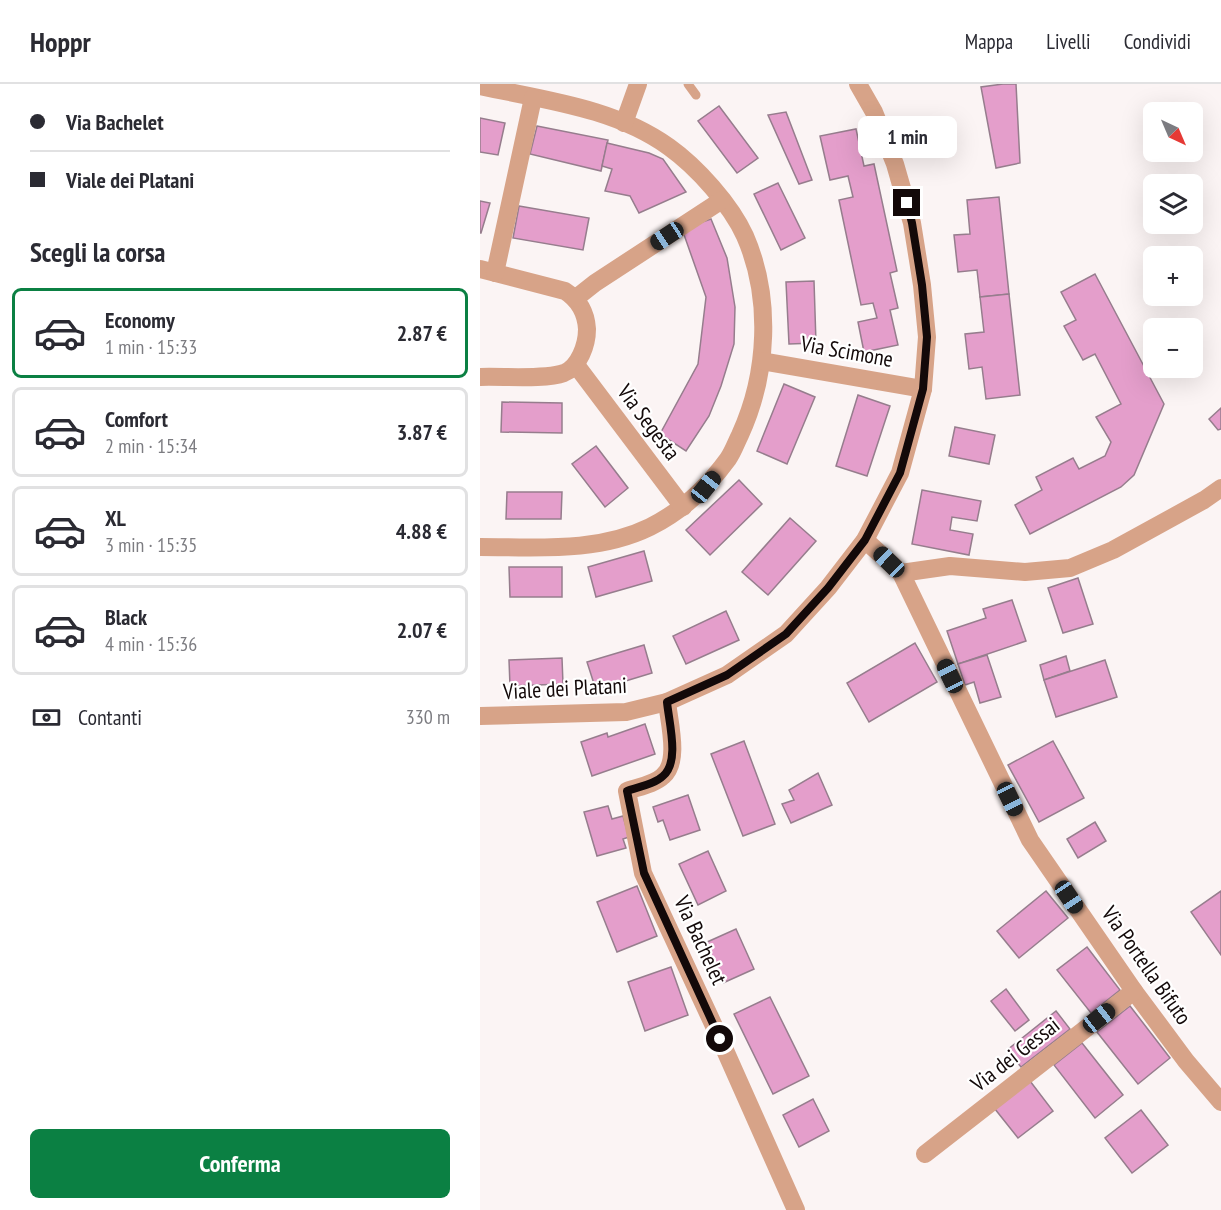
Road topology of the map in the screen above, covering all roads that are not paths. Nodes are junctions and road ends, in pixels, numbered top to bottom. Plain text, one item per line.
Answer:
1 (638, 84) edge
2 (688, 84) edge
3 (858, 84) edge
4 (480, 86) edge
5 (541, 94) edge
6 (696, 95) dead end
7 (624, 123) junction
8 (722, 200) junction
9 (488, 271) edge
10 (576, 298) junction
11 (762, 361) junction
12 (576, 365) junction
13 (480, 377) edge
14 (923, 389) junction
15 (1221, 488) edge
16 (683, 507) junction
17 (865, 540) junction
18 (480, 547) edge
19 (901, 573) junction
20 (667, 702) junction
21 (480, 716) edge
22 (1134, 991) junction
23 (1221, 1102) edge
24 (925, 1154) dead end
25 (796, 1210) edge

1 - 7 street
2 - 6 lane
3 - 14 street, Viale dei Platani
4 - 5 street
5 - 7 street
5 - 9 street
7 - 8 street
8 - 10 street
8 - 11 street
9 - 10 street
10 - 12 street
11 - 14 street, Via Scimone
11 - 16 street
12 - 13 street
12 - 16 street, Via Segesta
14 - 17 street, Viale dei Platani
15 - 19 street
16 - 18 street
17 - 19 street, Via Portella Bifuto
17 - 20 street, Viale dei Platani
19 - 22 street, Via Portella Bifuto
20 - 21 street, Viale dei Platani
20 - 25 street, Via Bachelet
22 - 23 street, Via Portella Bifuto
22 - 24 street, Via dei Gessai

